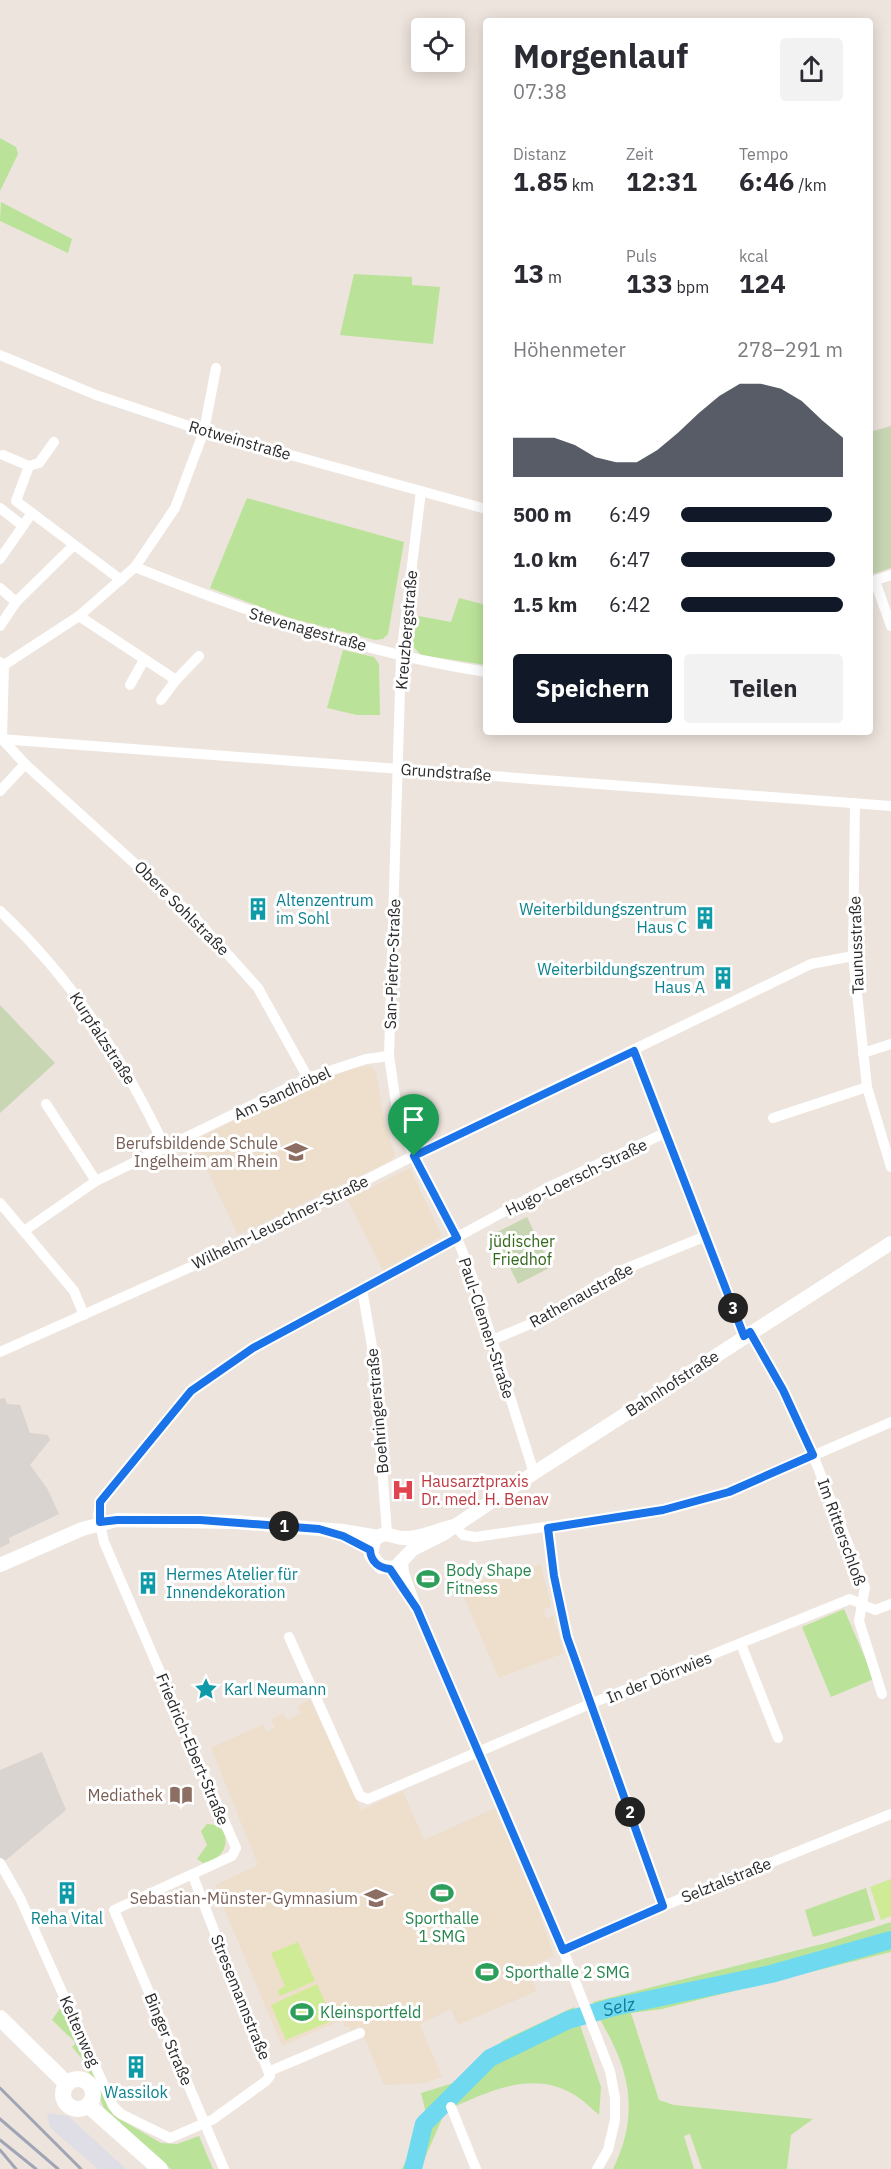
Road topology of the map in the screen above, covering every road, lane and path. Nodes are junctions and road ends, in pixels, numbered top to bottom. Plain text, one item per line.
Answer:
1 (0, 355) edge
2 (216, 368) dead end
3 (204, 431) junction
4 (54, 442) dead end
5 (3, 455) dead end
6 (29, 465) junction
7 (421, 491) junction
8 (0, 508) edge
9 (483, 508) edge
10 (32, 513) junction
11 (23, 526) junction
12 (74, 545) junction
13 (0, 559) edge
14 (135, 567) junction
15 (891, 575) edge
16 (121, 580) junction
17 (873, 581) edge
18 (0, 588) edge
19 (16, 602) junction
20 (79, 616) junction
21 (0, 626) edge
22 (891, 626) edge
23 (199, 656) dead end
24 (401, 656) junction
25 (144, 660) junction
26 (2, 663) edge
27 (483, 671) edge
28 (176, 680) junction
29 (130, 685) dead end
30 (161, 700) dead end
31 (1, 739) edge
32 (25, 764) junction
33 (399, 769) junction
34 (0, 791) edge
35 (855, 803) junction
36 (891, 806) edge
37 (0, 911) edge
38 (853, 956) junction
39 (891, 1044) edge
40 (634, 1051) junction
41 (863, 1053) junction
42 (389, 1056) junction
43 (308, 1078) junction
44 (867, 1087) junction
45 (46, 1104) dead end
46 (773, 1118) dead end
47 (665, 1133) junction
48 (166, 1149) junction
49 (414, 1156) junction
50 (891, 1167) edge
51 (96, 1181) junction
52 (0, 1203) edge
53 (24, 1231) junction
54 (706, 1236) junction
55 (457, 1238) junction
56 (891, 1243) edge
57 (362, 1289) junction
58 (84, 1316) junction
59 (747, 1334) junction
60 (490, 1341) junction
61 (0, 1352) edge
62 (891, 1422) edge
63 (813, 1455) junction
64 (534, 1473) junction
65 (100, 1522) junction
66 (455, 1526) junction
67 (548, 1528) junction
68 (329, 1531) junction
69 (388, 1536) junction
70 (370, 1550) junction
71 (404, 1559) junction
72 (0, 1565) edge
73 (390, 1569) junction
74 (891, 1604) edge
75 (863, 1605) junction
76 (417, 1609) junction
77 (289, 1637) dead end
78 (741, 1644) junction
79 (882, 1694) dead end
80 (590, 1704) junction
81 (778, 1738) dead end
82 (478, 1751) junction
83 (891, 1814) edge
84 (0, 1863) edge
85 (193, 1875) junction
86 (663, 1906) junction
87 (114, 1910) joint
88 (563, 1950) junction
89 (0, 2018) edge
90 (360, 2033) dead end
91 (270, 2071) junction
92 (452, 2107) dead end
93 (205, 2124) junction
94 (160, 2169) edge
95 (224, 2169) edge
96 (476, 2169) edge
97 (597, 2169) edge

1 - 3 street, Rotweinstraße
2 - 3 street
3 - 7 street, Rotweinstraße
3 - 14 street
4 - 6 street
5 - 6 street
6 - 10 street
7 - 9 street, Rotweinstraße
7 - 24 street, Kreuzbergstraße
8 - 11 street
10 - 11 street
10 - 12 street
11 - 13 street
12 - 16 street
12 - 19 street
14 - 16 street
14 - 24 street, Stevenagestraße
15 - 17 street
16 - 20 street
17 - 22 street
18 - 19 street
19 - 21 street
20 - 25 street
20 - 26 street
23 - 28 street
24 - 27 street, Stevenagestraße
24 - 33 street, Kreuzbergstraße
25 - 28 street
25 - 29 street
26 - 31 street
28 - 30 street
31 - 32 street, Obere Sohlstraße
31 - 33 street, Grundstraße
32 - 34 street
32 - 43 street, Obere Sohlstraße
33 - 35 street, Grundstraße
33 - 42 street, San-Pietro-Straße
35 - 36 street, Grundstraße
35 - 38 street, Taunusstraße
37 - 48 street, Kurpfalzstraße
38 - 40 street, Wilhelm-Leuschner-Straße
38 - 41 street, Taunusstraße
39 - 41 street
40 - 47 street, Im Ritterschloß
40 - 49 street, Wilhelm-Leuschner-Straße
41 - 44 street, Taunusstraße
42 - 43 street, Am Sandhöbel
42 - 49 street, San-Pietro-Straße
43 - 48 street, Am Sandhöbel
44 - 46 street
44 - 50 street, Taunusstraße
45 - 51 street
47 - 54 street, Im Ritterschloß
47 - 55 street, Hugo-Loersch-Straße
48 - 51 street, Am Sandhöbel
49 - 55 street, Paul-Clemen-Straße
49 - 58 street, Wilhelm-Leuschner-Straße
51 - 53 street, Am Sandhöbel
52 - 53 street
53 - 58 street
54 - 59 street, Im Ritterschloß
54 - 60 street, Rathenaustraße
55 - 57 street, Hugo-Loersch-Straße
55 - 60 street, Paul-Clemen-Straße
56 - 59 street, Bahnhofstraße
57 - 65 street, Hugo-Loersch-Straße
57 - 69 street, Boehringerstraße
58 - 61 street, Wilhelm-Leuschner-Straße
59 - 63 street, Im Ritterschloß
59 - 64 street, Bahnhofstraße
60 - 64 street, Paul-Clemen-Straße
62 - 63 street
63 - 67 street
63 - 75 street, Im Ritterschloß
64 - 66 street, Bahnhofstraße
65 - 68 street, Bahnhofstraße
65 - 72 street, Bahnhofstraße
65 - 85 street, Friedrich-Ebert-Straße
66 - 67 street
66 - 69 street, Bahnhofstraße
66 - 71 street, Bahnhofstraße
67 - 80 street
68 - 69 street, Bahnhofstraße
68 - 70 street
69 - 70 street
69 - 71 street
70 - 73 street
71 - 73 street, Bahnhofstraße
71 - 76 street
73 - 76 street
74 - 75 street, In der Dörrwies
75 - 78 street, In der Dörrwies
75 - 79 street
76 - 82 street
77 - 82 street, In der Dörrwies
78 - 80 street, In der Dörrwies
78 - 81 street
80 - 82 street, In der Dörrwies
80 - 86 street
82 - 88 street
83 - 86 street, Selztalstraße
84 - 93 street, Keltenweg
85 - 87 street, Friedrich-Ebert-Straße
85 - 91 street, Stresemannstraße
86 - 88 street, Selztalstraße
87 - 93 street, Binger Straße
88 - 97 street
89 - 94 main road
90 - 91 street
91 - 93 street, Stresemannstraße
92 - 96 street
93 - 95 street, Binger Straße

